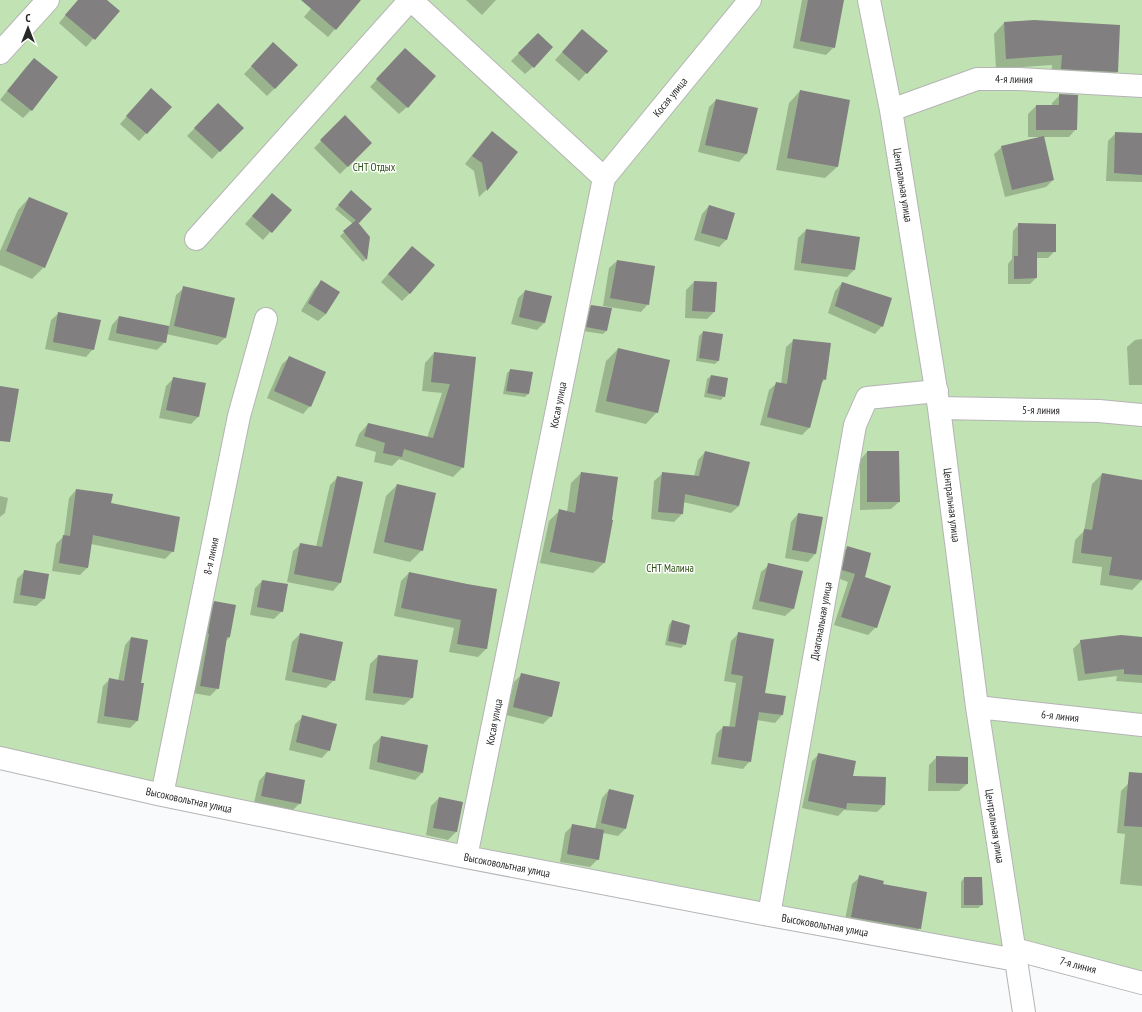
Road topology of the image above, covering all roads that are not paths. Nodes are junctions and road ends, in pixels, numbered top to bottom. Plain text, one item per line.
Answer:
1 (48, 0) edge
2 (411, 0) edge
3 (750, 0) edge
4 (869, 0) edge
5 (0, 53) edge
6 (1142, 86) edge
7 (891, 110) junction
8 (604, 178) junction
9 (196, 239) dead end
10 (266, 318) dead end
11 (938, 399) junction
12 (1142, 415) edge
13 (977, 707) junction
14 (1142, 725) edge
15 (0, 758) edge
16 (162, 795) junction
17 (466, 857) junction
18 (769, 915) junction
19 (1015, 954) junction
20 (1142, 983) edge
21 (1024, 1012) edge

1 - 5 street
2 - 8 street
2 - 9 street
3 - 8 street, Косая улица
4 - 7 street, Центральная улица
6 - 7 street, 4-я линия
7 - 11 street, Центральная улица
8 - 17 street, Косая улица
10 - 16 street, 8-я линия
11 - 12 street, 5-я линия
11 - 13 street, Центральная улица
11 - 18 street, Диагональная улица
13 - 14 street, 6-я линия
13 - 19 street, Центральная улица
15 - 16 street, Высоковольтная улица
16 - 17 street, Высоковольтная улица
17 - 18 street, Высоковольтная улица
18 - 19 street, Высоковольтная улица
19 - 20 street, 7-я линия
19 - 21 street, Центральная улица

